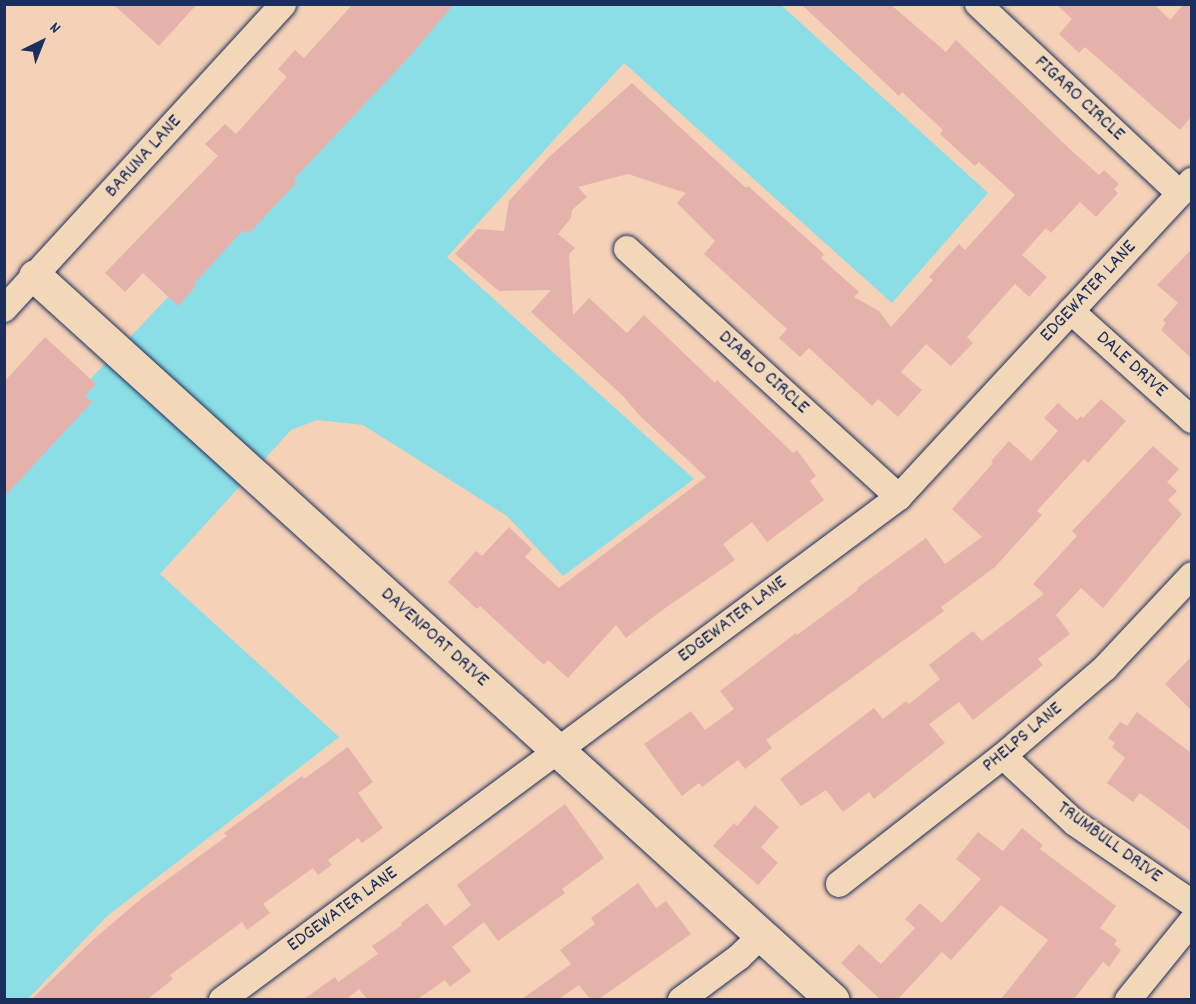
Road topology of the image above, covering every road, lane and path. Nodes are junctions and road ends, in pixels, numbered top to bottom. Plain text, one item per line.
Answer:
1 (283, 4) edge
2 (978, 4) edge
3 (1186, 188) edge
4 (627, 249) dead end
5 (35, 276) junction
6 (4, 309) edge
7 (1071, 311) junction
8 (1191, 420) edge
9 (899, 497) junction
10 (1191, 575) edge
11 (558, 751) junction
12 (1003, 756) junction
13 (839, 884) dead end
14 (1191, 903) edge
15 (1191, 921) edge
16 (762, 934) junction
17 (222, 999) edge
18 (681, 999) edge
19 (833, 999) edge
20 (1128, 999) edge

1 - 5 street, BARUNA LANE
2 - 3 street, FIGARO CIRCLE
3 - 7 street, EDGEWATER LANE
4 - 9 street, DIABLO CIRCLE
5 - 6 street, BARUNA LANE
5 - 11 street, DAVENPORT DRIVE
7 - 8 street, DALE DRIVE
7 - 9 street, EDGEWATER LANE
9 - 11 street, EDGEWATER LANE
10 - 12 street, PHELPS LANE
11 - 16 street, DAVENPORT DRIVE
11 - 17 street, EDGEWATER LANE
12 - 13 street, PHELPS LANE
12 - 14 street, TRUMBULL DRIVE
15 - 20 street
16 - 18 street
16 - 19 street, DAVENPORT DRIVE

